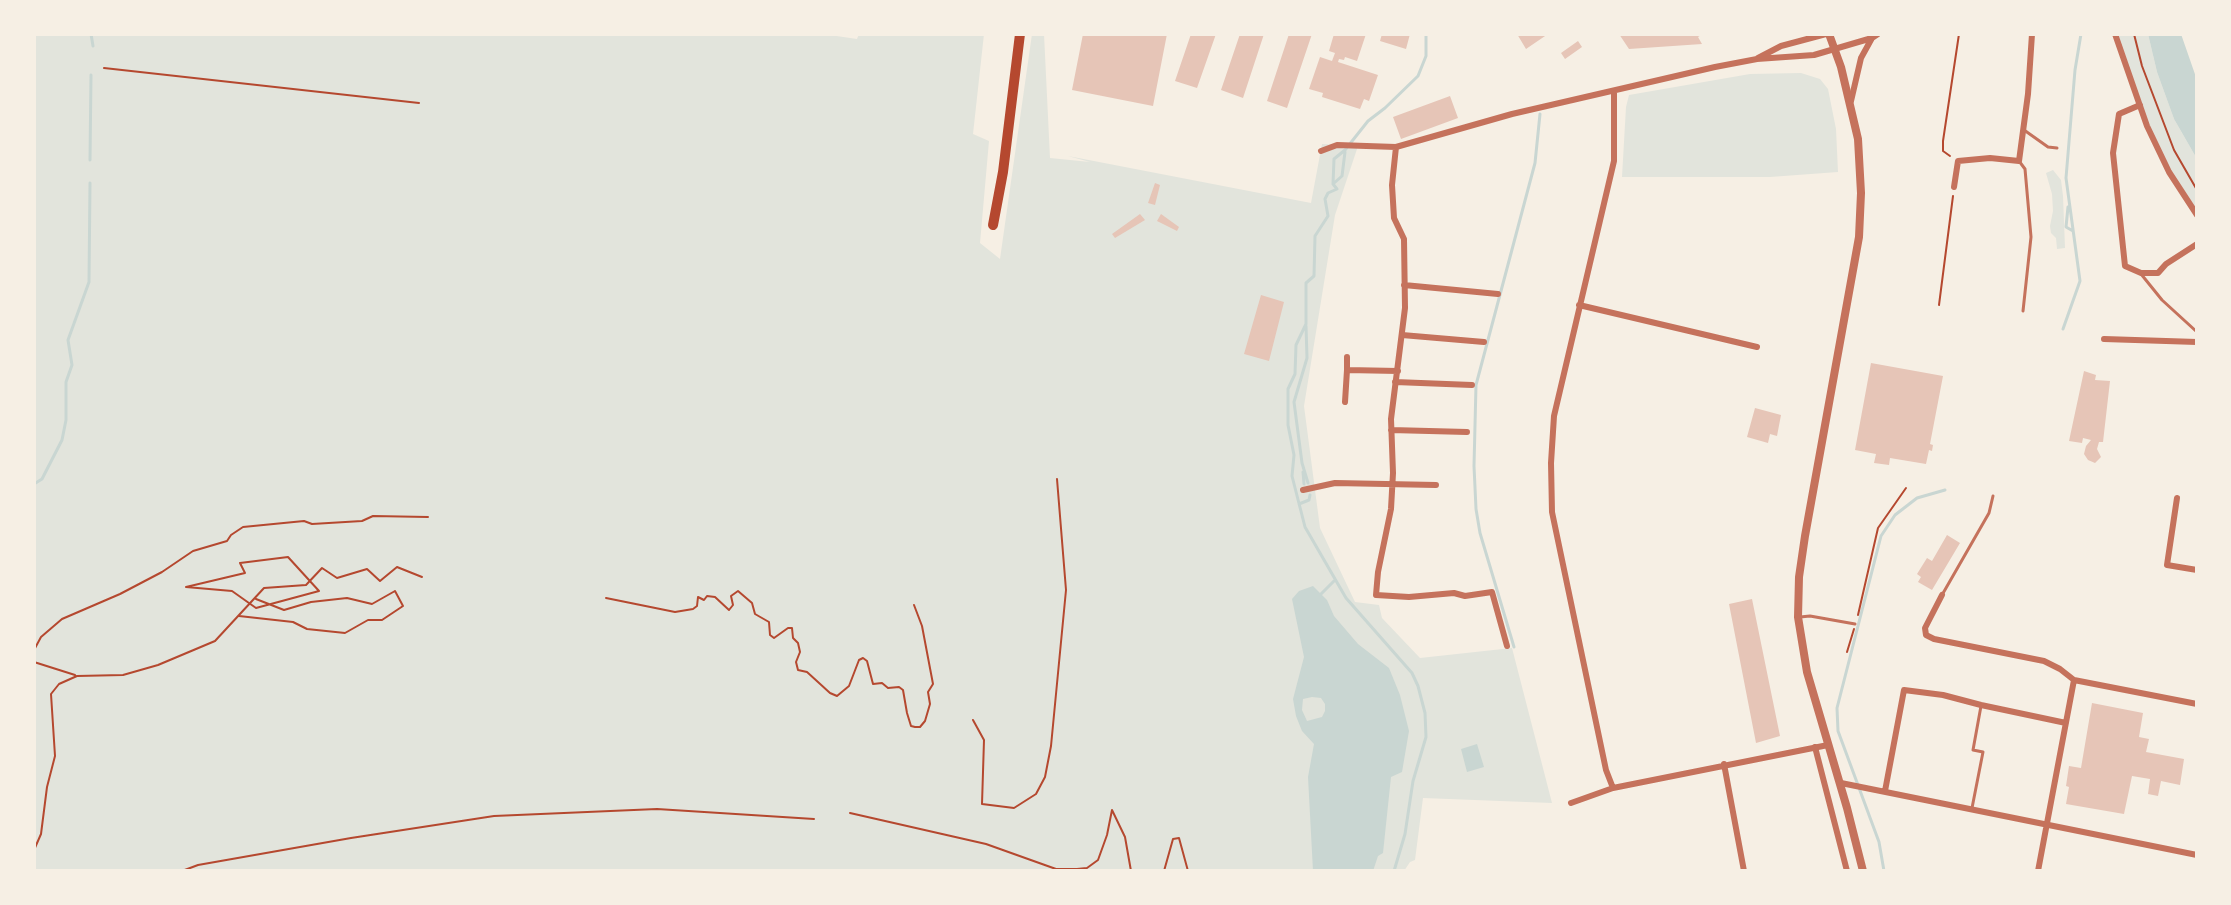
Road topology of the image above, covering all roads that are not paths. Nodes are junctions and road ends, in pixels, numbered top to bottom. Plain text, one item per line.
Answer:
1 (1020, 34) edge
2 (1788, 34) edge
3 (1828, 34) edge
4 (2032, 34) edge
5 (2115, 34) edge
6 (1875, 36) edge
7 (1781, 46) junction
8 (1835, 49) junction
9 (1757, 59) junction
10 (1614, 91) junction
11 (1851, 101) junction
12 (2140, 105) junction
13 (2024, 130) junction
14 (1396, 147) junction
15 (2057, 148) dead end
16 (1321, 151) dead end
17 (2019, 161) junction
18 (1954, 187) road end
19 (2197, 215) edge
20 (993, 225) dead end
21 (2197, 244) edge
22 (2141, 273) junction
23 (1404, 285) junction
24 (1498, 294) dead end
25 (1579, 305) junction
26 (2023, 311) dead end
27 (2197, 332) edge
28 (1402, 335) junction
29 (2104, 339) dead end
30 (1484, 342) dead end
31 (2197, 342) edge
32 (1757, 347) dead end
33 (1347, 357) dead end
34 (1347, 370) junction
35 (1398, 371) junction
36 (1395, 382) junction
37 (1472, 385) dead end
38 (1345, 402) dead end
39 (1391, 430) junction
40 (1467, 432) dead end
41 (1392, 482) junction
42 (1436, 485) dead end
43 (1303, 490) dead end
44 (1993, 496) dead end
45 (2177, 498) dead end
46 (2197, 570) edge
47 (1942, 595) joint
48 (1798, 617) junction
49 (1855, 624) road end
50 (1507, 646) dead end
51 (2074, 680) junction
52 (2197, 704) edge
53 (1981, 705) junction
54 (2066, 723) junction
55 (1828, 745) junction
56 (1815, 747) junction
57 (1724, 764) junction
58 (1841, 783) junction
59 (1613, 788) junction
60 (1885, 791) junction
61 (1571, 803) dead end
62 (1972, 808) junction
63 (2047, 826) junction
64 (2197, 855) edge
65 (1744, 871) edge
66 (1847, 871) edge
67 (1863, 871) edge
68 (2038, 871) edge

1 - 20 highway
2 - 7 street
3 - 7 street
3 - 8 street
4 - 13 street
5 - 12 street
6 - 8 street
6 - 11 street
7 - 9 street
8 - 9 street
8 - 11 street
9 - 10 street
10 - 14 street
10 - 25 street
11 - 48 street
12 - 19 street
12 - 22 street
13 - 15 lane
13 - 17 street
14 - 16 street
14 - 23 street
17 - 18 street
17 - 26 lane
21 - 22 street
22 - 27 lane
23 - 24 street
23 - 28 street
25 - 32 street
25 - 59 street
28 - 30 street
28 - 35 street
29 - 31 street
33 - 34 street
34 - 35 street
34 - 38 street
35 - 36 street
36 - 37 street
36 - 39 street
39 - 40 street
39 - 41 street
41 - 42 street
41 - 43 street
41 - 50 street
44 - 47 lane
45 - 46 street
47 - 51 street
48 - 49 lane
48 - 55 street
51 - 52 street
51 - 54 street
53 - 54 street
53 - 60 street
53 - 62 lane
54 - 63 street
55 - 56 street
55 - 58 street
56 - 57 street
56 - 66 street
57 - 59 street
57 - 65 street
58 - 60 street
58 - 67 street
59 - 61 street
60 - 62 street
62 - 63 street
63 - 64 street
63 - 68 street

